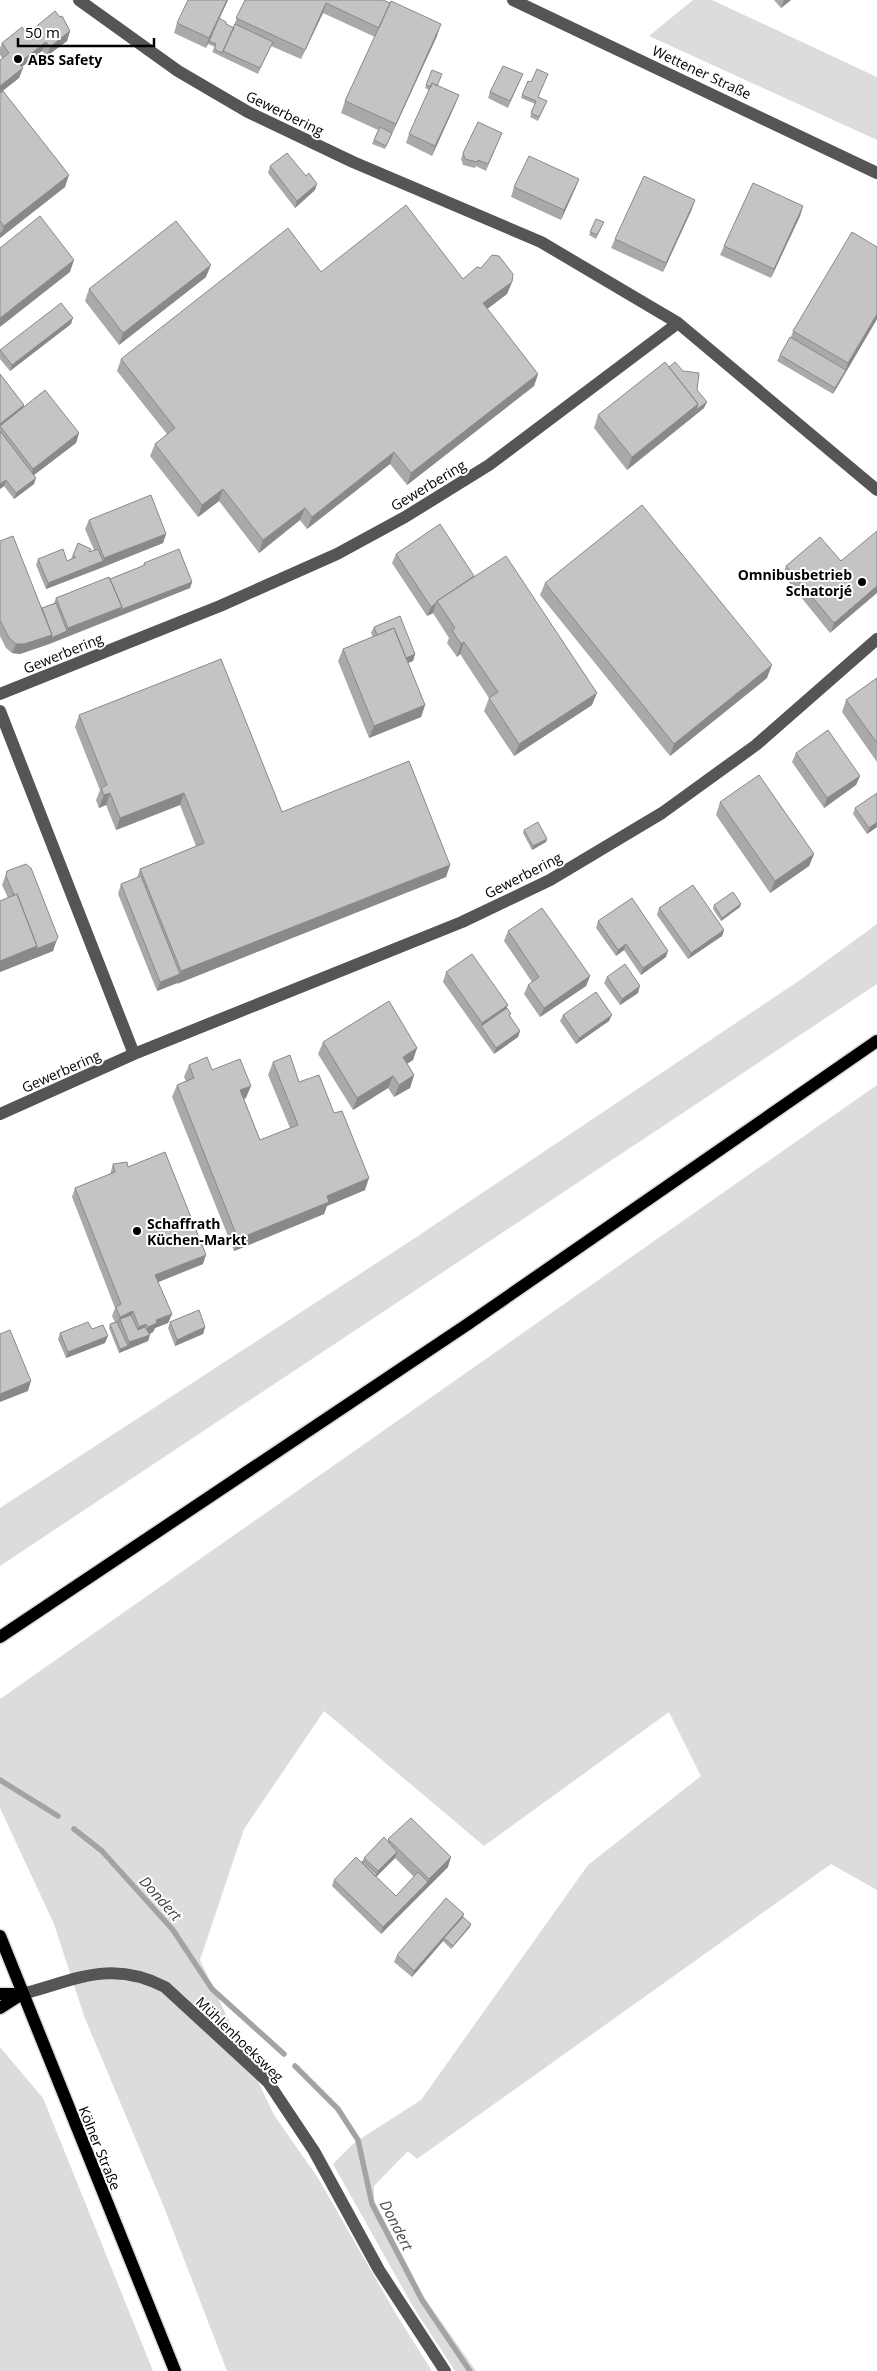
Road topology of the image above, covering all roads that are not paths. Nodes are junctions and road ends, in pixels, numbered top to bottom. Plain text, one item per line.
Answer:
1 (80, 0) edge
2 (513, 0) edge
3 (877, 173) edge
4 (678, 323) junction
5 (877, 490) edge
6 (877, 639) edge
7 (0, 694) edge
8 (0, 711) edge
9 (877, 1041) edge
10 (134, 1054) junction
11 (0, 1114) edge
12 (0, 1637) edge
13 (0, 1936) edge
14 (0, 1994) edge
15 (22, 1994) junction
16 (0, 2008) edge
17 (175, 2371) edge
18 (445, 2371) edge

1 - 4 street, Gewerbering
2 - 3 street, Wettener Straße
4 - 5 street, Gewerbering
4 - 7 street, Gewerbering
6 - 10 street, Gewerbering
8 - 10 street
9 - 12 main road
10 - 11 street, Gewerbering
13 - 15 main road, Kölner Straße
14 - 15 main road
15 - 16 main road
15 - 17 main road, Kölner Straße
15 - 18 street, Mühlenhoeksweg

